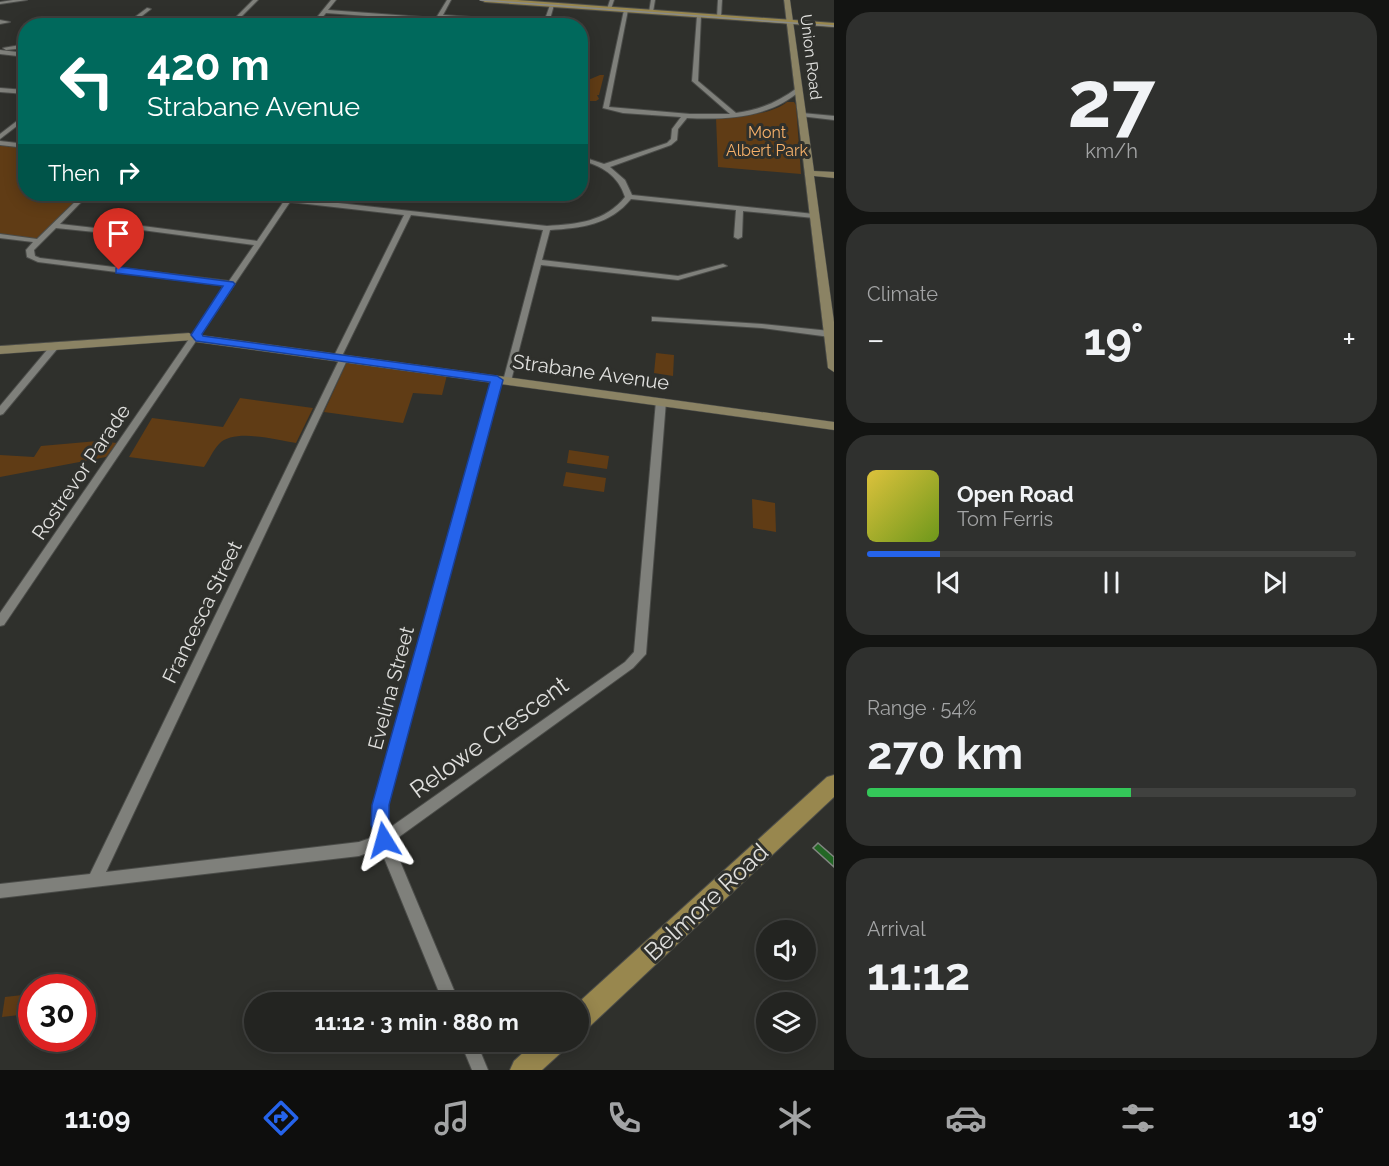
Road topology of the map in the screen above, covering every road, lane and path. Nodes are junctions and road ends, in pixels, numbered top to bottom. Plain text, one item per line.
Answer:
1 (25, 0) edge
2 (256, 0) edge
3 (334, 0) edge
4 (449, 0) edge
5 (484, 0) edge
6 (612, 0) edge
7 (653, 0) edge
8 (720, 0) edge
9 (787, 0) edge
10 (542, 2) edge
11 (0, 3) edge
12 (552, 5) junction
13 (149, 9) dead end
14 (609, 9) junction
15 (626, 10) junction
16 (324, 11) junction
17 (651, 12) junction
18 (370, 15) junction
19 (699, 16) junction
20 (719, 17) junction
21 (136, 18) edge
22 (237, 18) edge
23 (318, 18) edge
24 (368, 18) edge
25 (439, 18) joint
26 (547, 18) edge
27 (790, 26) junction
28 (834, 26) edge
29 (18, 47) edge
30 (0, 50) edge
31 (18, 53) edge
32 (799, 89) junction
33 (0, 90) edge
34 (18, 91) edge
35 (783, 101) junction
36 (801, 110) junction
37 (735, 115) junction
38 (685, 116) junction
39 (834, 118) edge
40 (18, 122) edge
41 (0, 137) edge
42 (0, 143) edge
43 (18, 145) edge
44 (588, 161) edge
45 (605, 166) junction
46 (809, 173) junction
47 (834, 176) edge
48 (628, 197) junction
49 (79, 201) edge
50 (287, 201) edge
51 (328, 201) edge
52 (740, 208) junction
53 (409, 212) junction
54 (814, 216) junction
55 (55, 226) junction
56 (547, 228) junction
57 (0, 236) edge
58 (738, 237) dead end
59 (39, 241) junction
60 (258, 243) junction
61 (537, 262) junction
62 (723, 266) dead end
63 (828, 267) edge
64 (230, 284) junction
65 (655, 319) dead end
66 (830, 334) junction
67 (194, 338) junction
68 (55, 346) junction
69 (0, 350) edge
70 (341, 358) junction
71 (834, 368) edge
72 (502, 380) junction
73 (661, 401) junction
74 (0, 412) edge
75 (834, 426) edge
76 (0, 622) edge
77 (833, 784) edge
78 (384, 840) junction
79 (94, 881) junction
80 (0, 891) edge
81 (448, 992) edge
82 (589, 1010) edge
83 (543, 1052) edge
84 (524, 1070) edge

1 - 11 street
2 - 22 street
3 - 16 street
4 - 25 street
5 - 10 main road
6 - 14 street
7 - 17 street
8 - 20 street
9 - 27 main road, Union Road
10 - 12 main road
12 - 14 main road
12 - 26 street
13 - 21 street
14 - 15 main road
15 - 17 main road
15 - 38 street
16 - 18 street
16 - 23 street
17 - 19 main road
18 - 24 street
18 - 25 street
19 - 20 main road
19 - 37 street
20 - 27 main road
27 - 28 main road
27 - 32 main road, Union Road
29 - 30 street
30 - 31 street
32 - 35 street
32 - 36 main road, Union Road
33 - 34 street
35 - 36 street
35 - 37 street
36 - 39 street
36 - 46 main road, Union Road
37 - 38 street
38 - 45 street
40 - 41 street
42 - 43 street
44 - 45 street
45 - 48 street
46 - 47 main road
46 - 54 main road, Union Road
48 - 52 street
48 - 56 street
49 - 55 street
50 - 60 street, Rostrevor Parade
51 - 53 street
52 - 54 street
52 - 58 street
53 - 56 street
53 - 70 street, Francesca Street
54 - 63 main road, Union Road
55 - 59 street
55 - 60 street
56 - 61 street, Evelina Street
57 - 59 street
59 - 64 street
60 - 64 street, Rostrevor Parade
61 - 62 street
61 - 72 street, Evelina Street
63 - 66 main road, Union Road
64 - 67 street, Rostrevor Parade
65 - 66 street
66 - 71 main road, Union Road
67 - 68 main road, Strabane Avenue
67 - 70 main road, Strabane Avenue
67 - 76 street, Rostrevor Parade
68 - 69 main road, Strabane Avenue
68 - 74 street
70 - 72 main road, Strabane Avenue
70 - 79 street, Francesca Street
72 - 73 main road, Strabane Avenue
72 - 78 street, Evelina Street
73 - 75 main road, Strabane Avenue
73 - 78 street, Relowe Crescent
77 - 82 main road, Belmore Road
78 - 79 street, Relowe Crescent
78 - 81 street, Evelina Street
79 - 80 street, Relowe Crescent
83 - 84 main road

